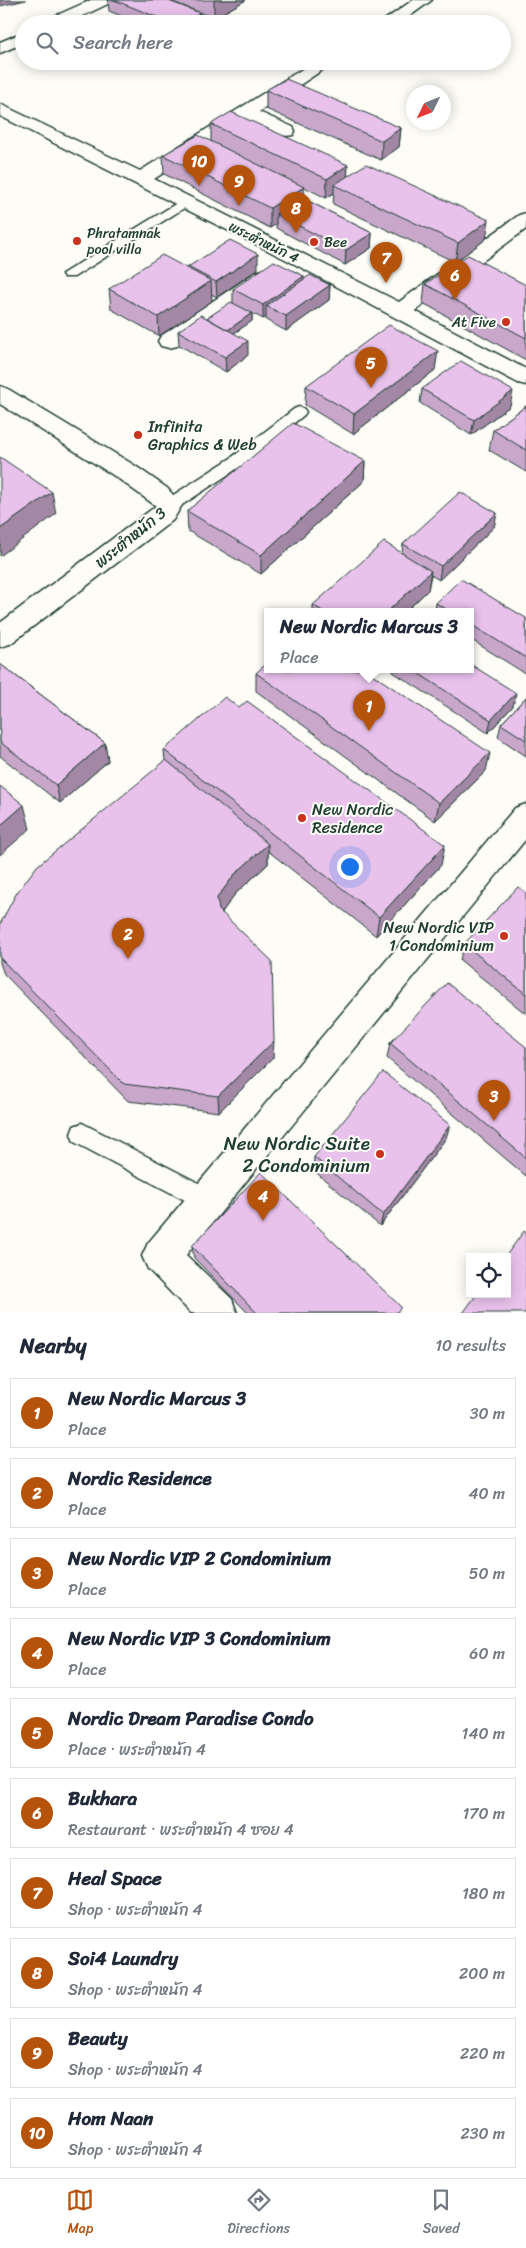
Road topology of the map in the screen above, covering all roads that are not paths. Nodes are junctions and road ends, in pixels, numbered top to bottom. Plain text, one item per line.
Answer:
1 (104, 0) edge
2 (424, 0) edge
3 (72, 15) edge
4 (401, 15) edge
5 (15, 41) edge
6 (0, 48) edge
7 (313, 70) edge
8 (0, 109) edge
9 (246, 113) junction
10 (286, 131) dead end
11 (139, 180) junction
12 (184, 202) junction
13 (526, 219) edge
14 (292, 255) junction
15 (69, 274) dead end
16 (400, 312) junction
17 (169, 341) dead end
18 (526, 378) edge
19 (0, 394) edge
20 (299, 412) dead end
21 (170, 504) junction
22 (0, 637) edge
23 (526, 817) edge
24 (82, 1134) dead end
25 (208, 1200) junction
26 (218, 1313) edge

1 - 3 street
2 - 4 street
5 - 6 street
7 - 9 street
8 - 11 street, พระตำหนัก 4
9 - 10 street
9 - 11 street
11 - 12 street, พระตำหนัก 4
12 - 14 street, พระตำหนัก 4
12 - 15 lane
13 - 16 street
14 - 16 street, พระตำหนัก 4
14 - 17 street
16 - 18 street, พระตำหนัก 4
19 - 21 street, พระตำหนัก 3
20 - 21 lane
21 - 22 street, พระตำหนัก 3
23 - 25 street
24 - 25 lane
25 - 26 street

